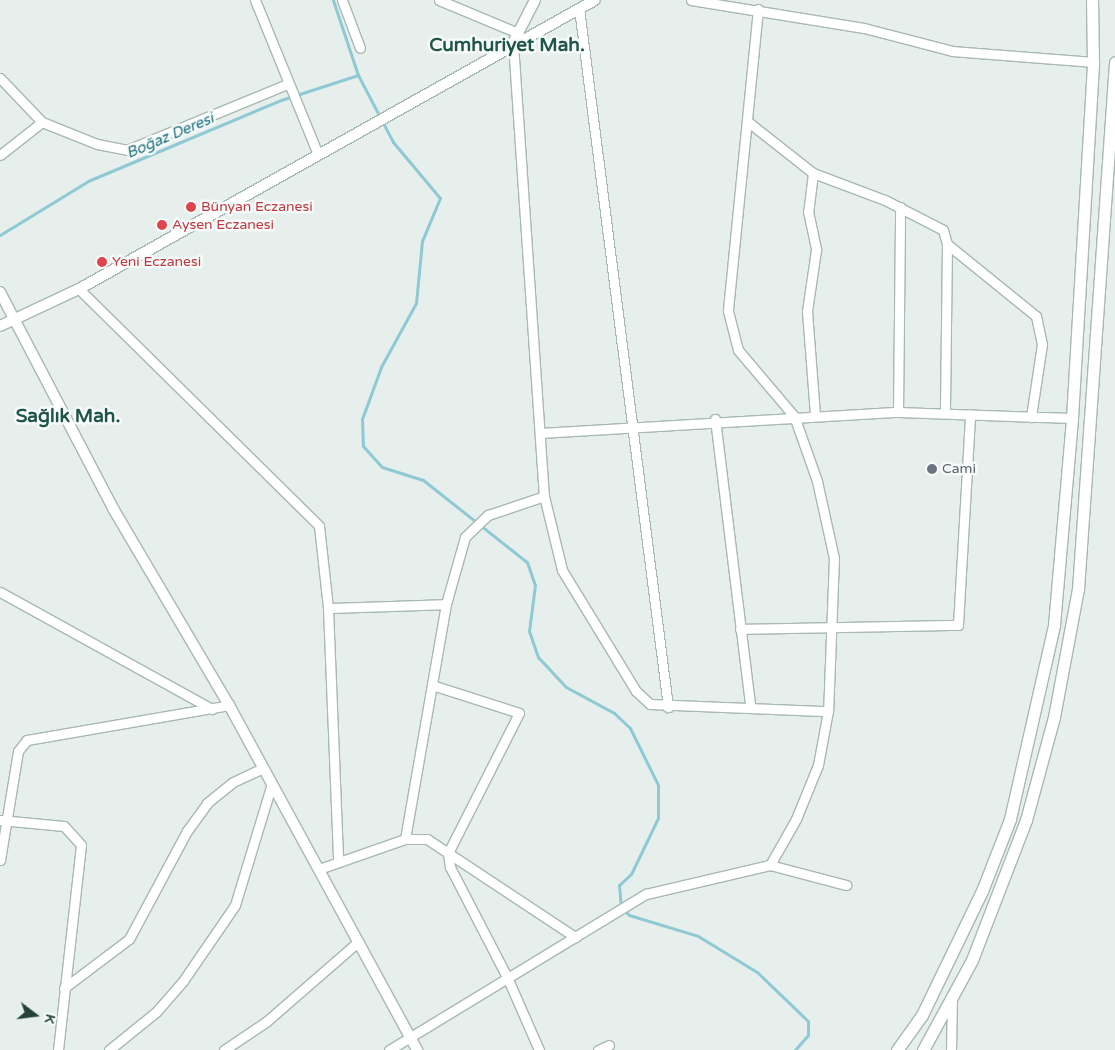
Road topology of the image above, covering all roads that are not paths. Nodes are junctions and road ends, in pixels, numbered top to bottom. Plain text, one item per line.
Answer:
1 (255, 0) edge
2 (342, 0) edge
3 (439, 0) edge
4 (535, 0) edge
5 (595, 0) edge
6 (691, 0) edge
7 (1092, 0) edge
8 (579, 8) junction
9 (758, 9) junction
10 (518, 33) junction
11 (513, 43) junction
12 (360, 48) dead end
13 (1093, 62) junction
14 (1115, 63) edge
15 (0, 78) edge
16 (288, 86) junction
17 (747, 121) junction
18 (42, 122) junction
19 (317, 152) junction
20 (0, 155) edge
21 (812, 173) junction
22 (900, 207) junction
23 (947, 244) junction
24 (79, 289) junction
25 (0, 292) edge
26 (6, 314) edge
27 (0, 326) edge
28 (945, 411) junction
29 (898, 412) junction
30 (970, 414) junction
31 (816, 415) junction
32 (794, 416) junction
33 (1031, 417) junction
34 (1072, 418) junction
35 (715, 419) junction
36 (630, 425) junction
37 (540, 433) junction
38 (544, 496) junction
39 (0, 592) edge
40 (446, 604) junction
41 (328, 608) junction
42 (833, 627) junction
43 (740, 630) junction
44 (432, 685) junction
45 (229, 704) junction
46 (750, 705) junction
47 (668, 707) junction
48 (212, 709) junction
49 (828, 711) junction
50 (263, 768) junction
51 (272, 783) junction
52 (2, 820) edge
53 (405, 839) junction
54 (448, 853) junction
55 (0, 860) edge
56 (338, 862) junction
57 (770, 865) junction
58 (319, 869) junction
59 (846, 886) dead end
60 (576, 937) junction
61 (358, 942) junction
62 (507, 977) junction
63 (64, 988) junction
64 (952, 998) junction
65 (409, 1035) junction
66 (609, 1045) dead end
67 (58, 1050) edge
68 (109, 1050) edge
69 (224, 1050) edge
70 (389, 1050) edge
71 (417, 1050) edge
72 (539, 1050) edge
73 (598, 1050) edge
74 (897, 1050) edge
75 (922, 1050) edge
76 (951, 1050) edge

1 - 16 street
2 - 12 street
3 - 10 street
4 - 10 street
5 - 8 street
6 - 9 street
7 - 13 main road
8 - 11 street
8 - 36 street
9 - 13 street
9 - 17 street
10 - 11 street
11 - 19 street
11 - 37 street
13 - 34 main road
14 - 64 main road
15 - 18 street
16 - 18 street
16 - 19 street
17 - 21 street
17 - 32 street
18 - 20 street
19 - 24 street
21 - 22 street
21 - 31 street
22 - 23 street
22 - 29 street
23 - 28 street
23 - 33 street
24 - 26 street
24 - 41 street
25 - 26 street
26 - 27 street
26 - 45 street
28 - 29 street
28 - 30 street
29 - 31 street
30 - 33 street
30 - 42 street
31 - 32 street
32 - 35 street
32 - 42 street
33 - 34 street
34 - 74 main road
35 - 36 street
35 - 43 street
36 - 37 street
36 - 47 street
37 - 38 street
38 - 40 street
38 - 47 street
39 - 48 street
40 - 41 street
40 - 44 street
41 - 56 street
42 - 43 street
42 - 49 street
43 - 46 street
44 - 53 street
44 - 54 street
45 - 48 street
45 - 50 street
46 - 47 street
46 - 49 street
48 - 52 street
49 - 57 street
50 - 51 street
50 - 63 street
51 - 58 street
51 - 68 street
52 - 55 street
52 - 63 street
53 - 54 street
53 - 56 street
54 - 60 street
54 - 62 street
56 - 58 street
57 - 59 street
57 - 60 street
58 - 61 street
60 - 62 street
61 - 65 street
61 - 69 street
62 - 65 street
62 - 72 street
63 - 67 street
64 - 75 main road
64 - 76 street
65 - 70 street
65 - 71 street
66 - 73 street

